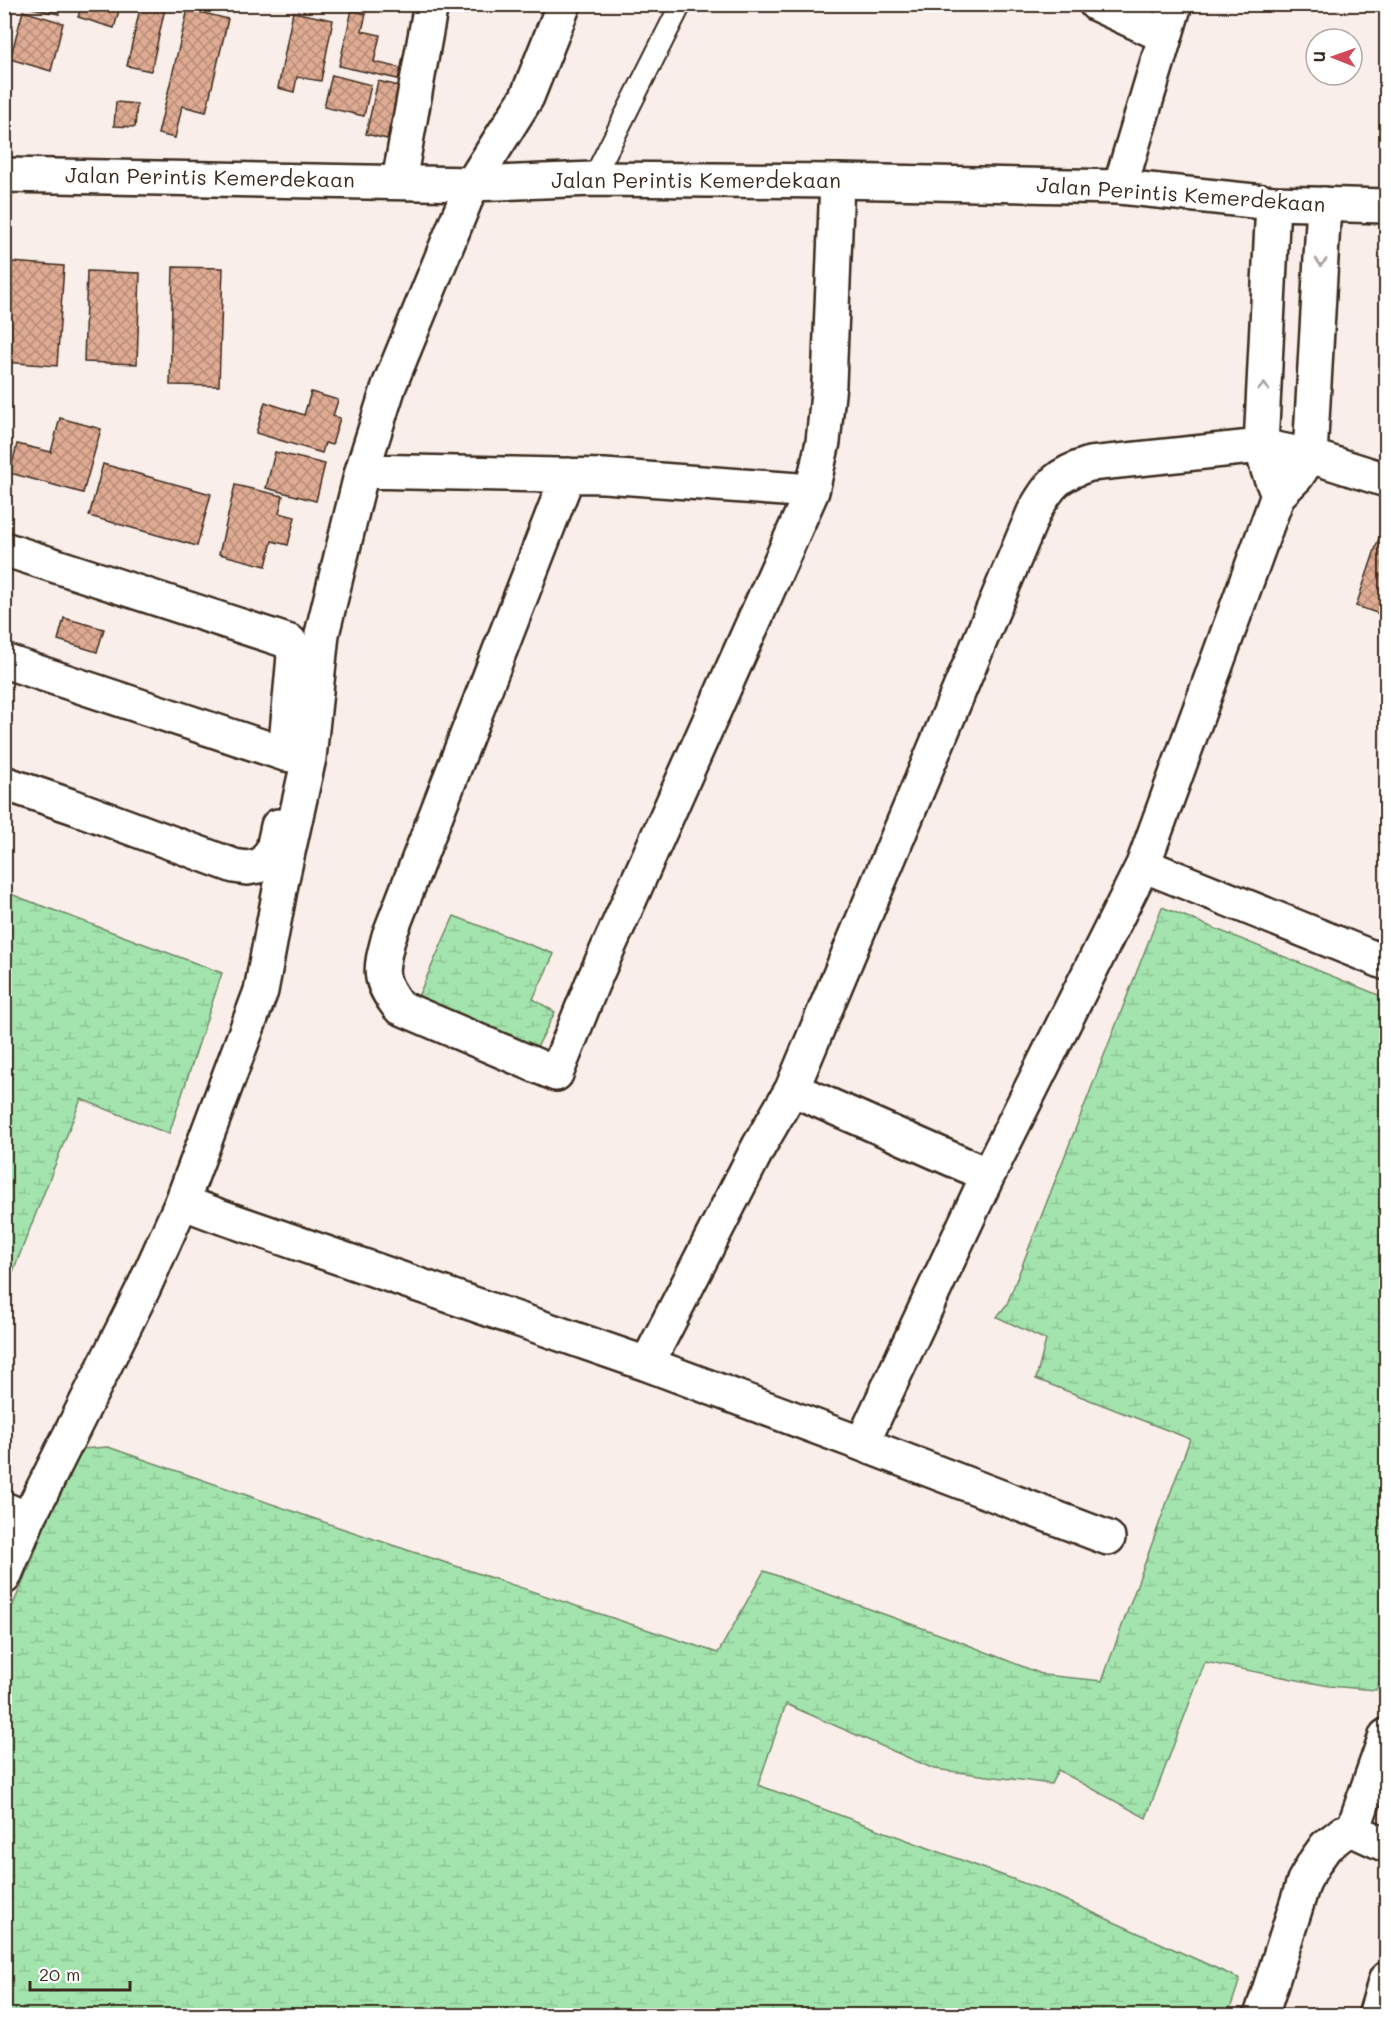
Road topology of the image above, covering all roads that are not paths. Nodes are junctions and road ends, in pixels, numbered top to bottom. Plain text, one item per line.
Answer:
1 (431, 4) edge
2 (564, 4) edge
3 (681, 4) edge
4 (1096, 4) edge
5 (1175, 4) edge
6 (1166, 36) junction
7 (4, 175) edge
8 (593, 179) junction
9 (399, 181) junction
10 (837, 181) junction
11 (472, 184) junction
12 (1120, 187) junction
13 (1273, 203) junction
14 (1324, 204) junction
15 (1386, 206) edge
16 (1261, 446) junction
17 (1310, 456) junction
18 (362, 471) junction
19 (568, 475) junction
20 (1386, 480) edge
21 (812, 490) junction
22 (1278, 495) junction
23 (4, 549) edge
24 (4, 661) edge
25 (296, 756) junction
26 (4, 783) edge
27 (1143, 865) junction
28 (1386, 963) edge
29 (792, 1089) junction
30 (988, 1175) junction
31 (182, 1202) junction
32 (647, 1364) junction
33 (862, 1444) junction
34 (16, 1514) edge
35 (1108, 1538) dead end
36 (4, 1577) edge
37 (1386, 1736) edge
38 (1353, 1830) junction
39 (1386, 1845) edge
40 (1386, 1979) edge
41 (1261, 2016) edge
42 (1375, 2016) edge

1 - 9 street
2 - 11 street
3 - 8 lane
4 - 6 street
5 - 6 street
6 - 12 street
7 - 9 street, Jalan Perintis Kemerdekaan
8 - 10 street, Jalan Perintis Kemerdekaan
8 - 11 street, Jalan Perintis Kemerdekaan
9 - 11 street, Jalan Perintis Kemerdekaan
10 - 12 street, Jalan Perintis Kemerdekaan
10 - 21 street
11 - 18 street
12 - 13 street, Jalan Perintis Kemerdekaan
13 - 14 street, Jalan Perintis Kemerdekaan
16 -> 13 street
14 - 15 street, Jalan Perintis Kemerdekaan
14 -> 17 street
16 - 17 street
16 - 22 street
16 - 29 street
17 - 20 street
17 - 22 street
18 - 19 street
18 - 25 street
19 - 21 street
19 - 21 street
22 - 27 street
23 - 25 street
24 - 25 street
25 - 26 street
25 - 31 street
27 - 28 street
27 - 30 street
29 - 30 street
29 - 32 street
30 - 33 street
31 - 32 street
31 - 34 street
32 - 33 street
33 - 35 street
34 - 36 street
37 - 38 street
38 - 39 street
38 - 41 street
40 - 42 street

